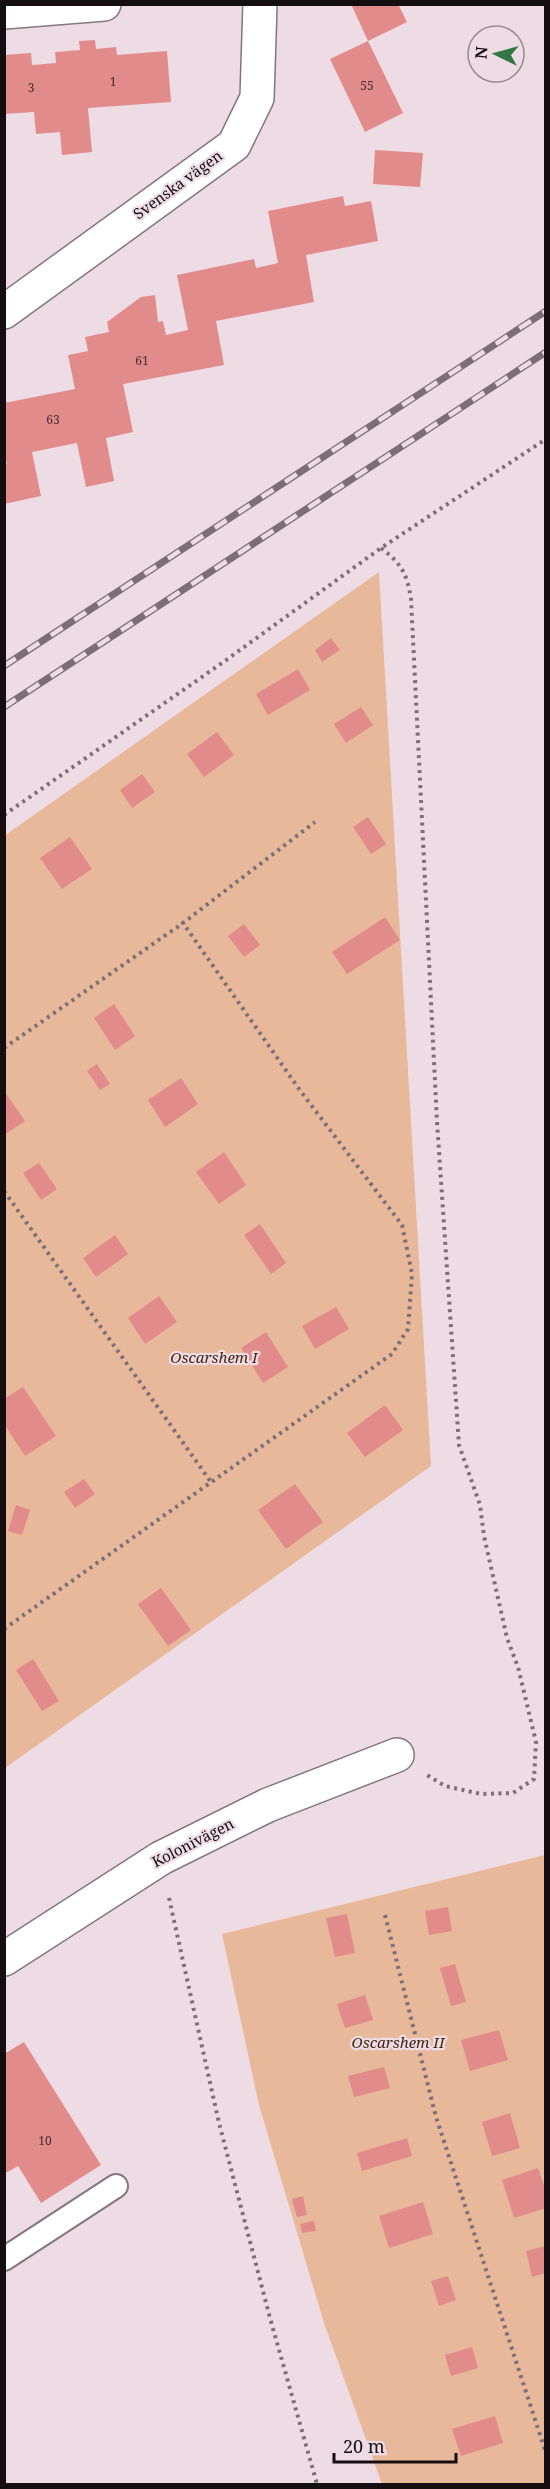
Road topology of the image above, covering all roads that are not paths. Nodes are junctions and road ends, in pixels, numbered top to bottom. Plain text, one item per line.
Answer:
1 (104, 4) edge
2 (260, 4) edge
3 (4, 12) edge
4 (4, 312) edge
5 (397, 1755) road end
6 (4, 1959) edge
7 (116, 2186) dead end
8 (4, 2259) edge

1 - 3 street
2 - 4 street, Svenska vägen
5 - 6 street, Kolonivägen
7 - 8 lane

